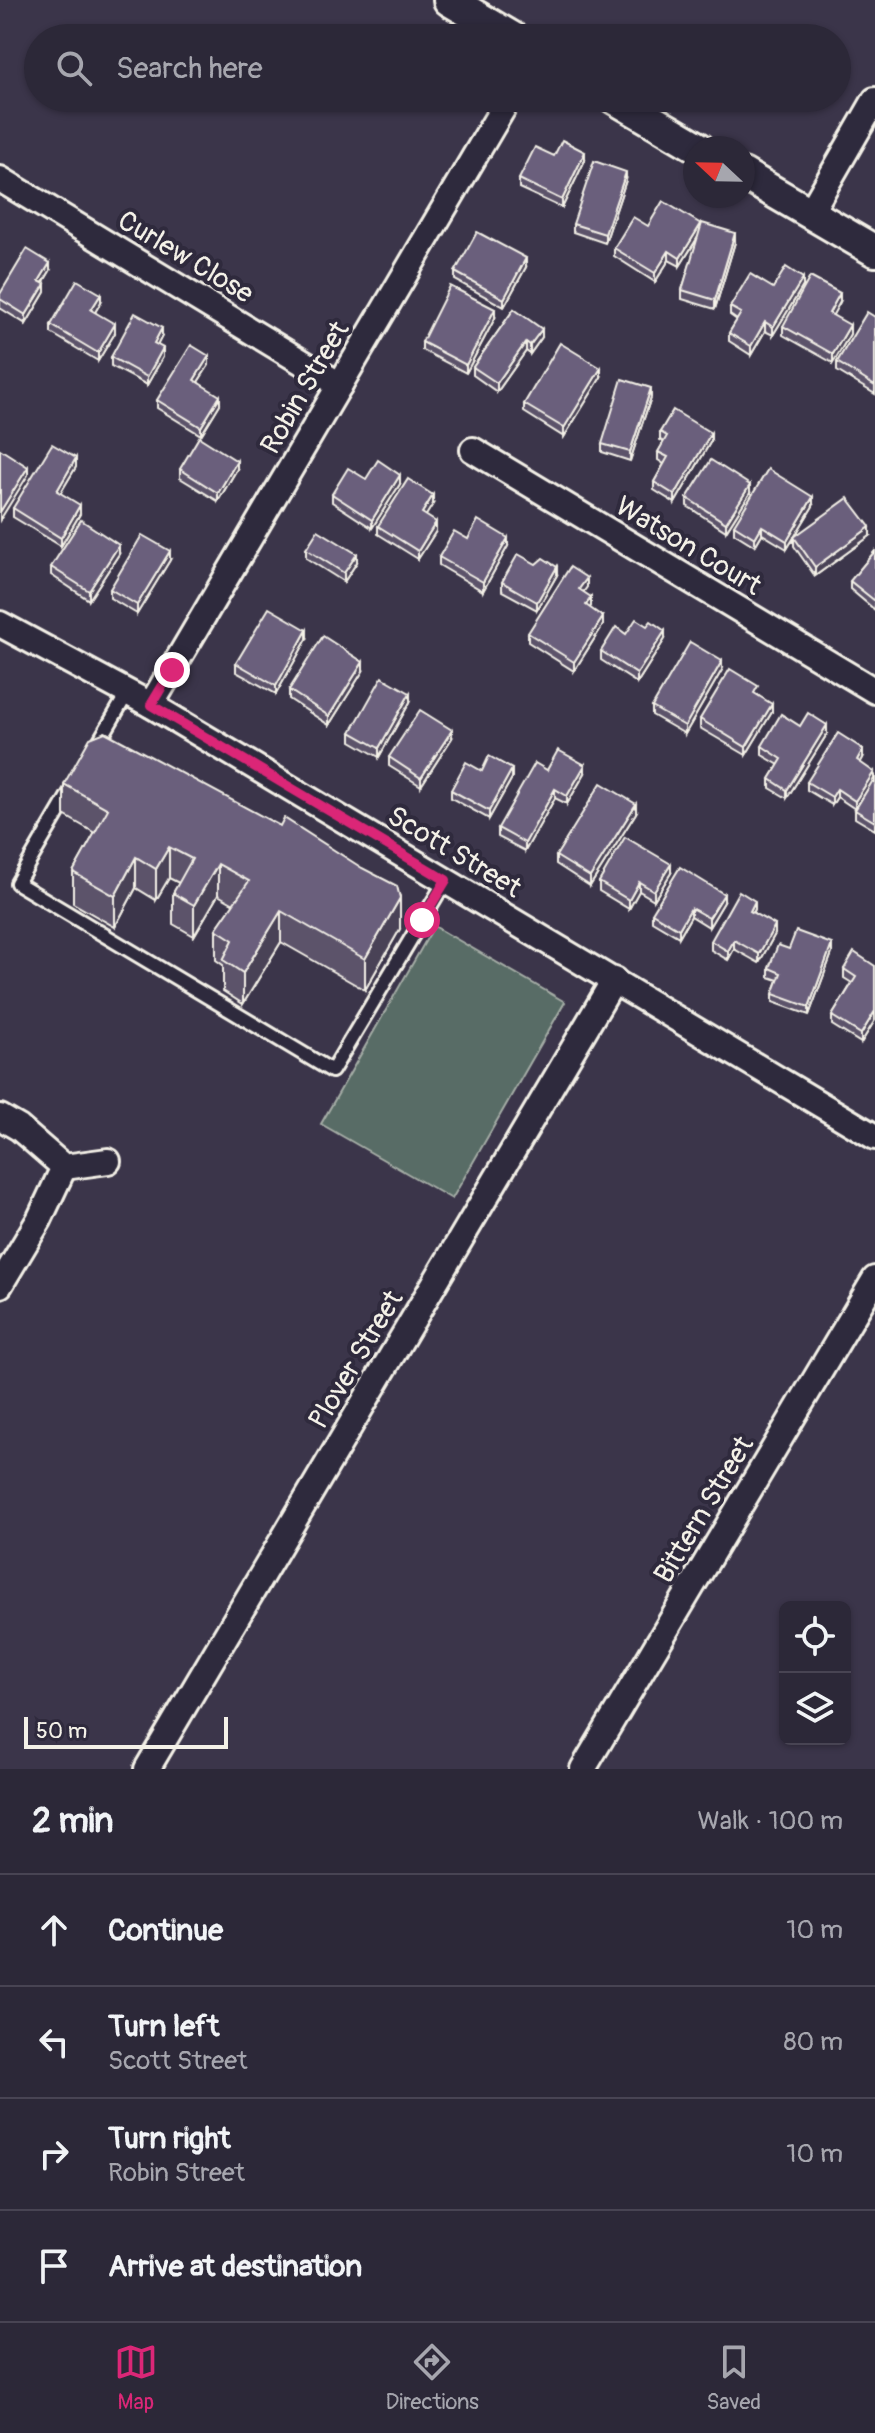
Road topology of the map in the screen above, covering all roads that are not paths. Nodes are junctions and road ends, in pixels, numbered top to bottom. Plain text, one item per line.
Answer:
1 (449, 0) edge
2 (489, 24) edge
3 (875, 100) edge
4 (501, 112) edge
5 (638, 112) edge
6 (683, 139) edge
7 (0, 179) edge
8 (755, 181) edge
9 (810, 213) junction
10 (875, 251) edge
11 (340, 385) junction
12 (473, 450) dead end
13 (0, 624) edge
14 (875, 691) edge
15 (128, 692) junction
16 (151, 705) junction
17 (88, 761) edge
18 (80, 775) edge
19 (446, 880) junction
20 (614, 980) junction
21 (0, 1117) edge
22 (875, 1137) edge
23 (108, 1161) dead end
24 (64, 1167) junction
25 (875, 1279) edge
26 (0, 1285) edge
27 (147, 1769) edge
28 (583, 1769) edge

1 - 2 street
3 - 9 street
4 - 11 street, Robin Street
5 - 6 street
7 - 11 street, Curlew Close
8 - 9 street
9 - 10 street
11 - 16 street, Robin Street
12 - 14 street, Watson Court
13 - 15 street, Scott Street
15 - 16 street, Scott Street
15 - 17 lane
16 - 19 street, Scott Street
18 - 19 lane
19 - 20 street, Scott Street
20 - 22 street, Scott Street
20 - 27 street, Plover Street
21 - 24 street
23 - 24 street
24 - 26 street
25 - 28 street, Bittern Street

